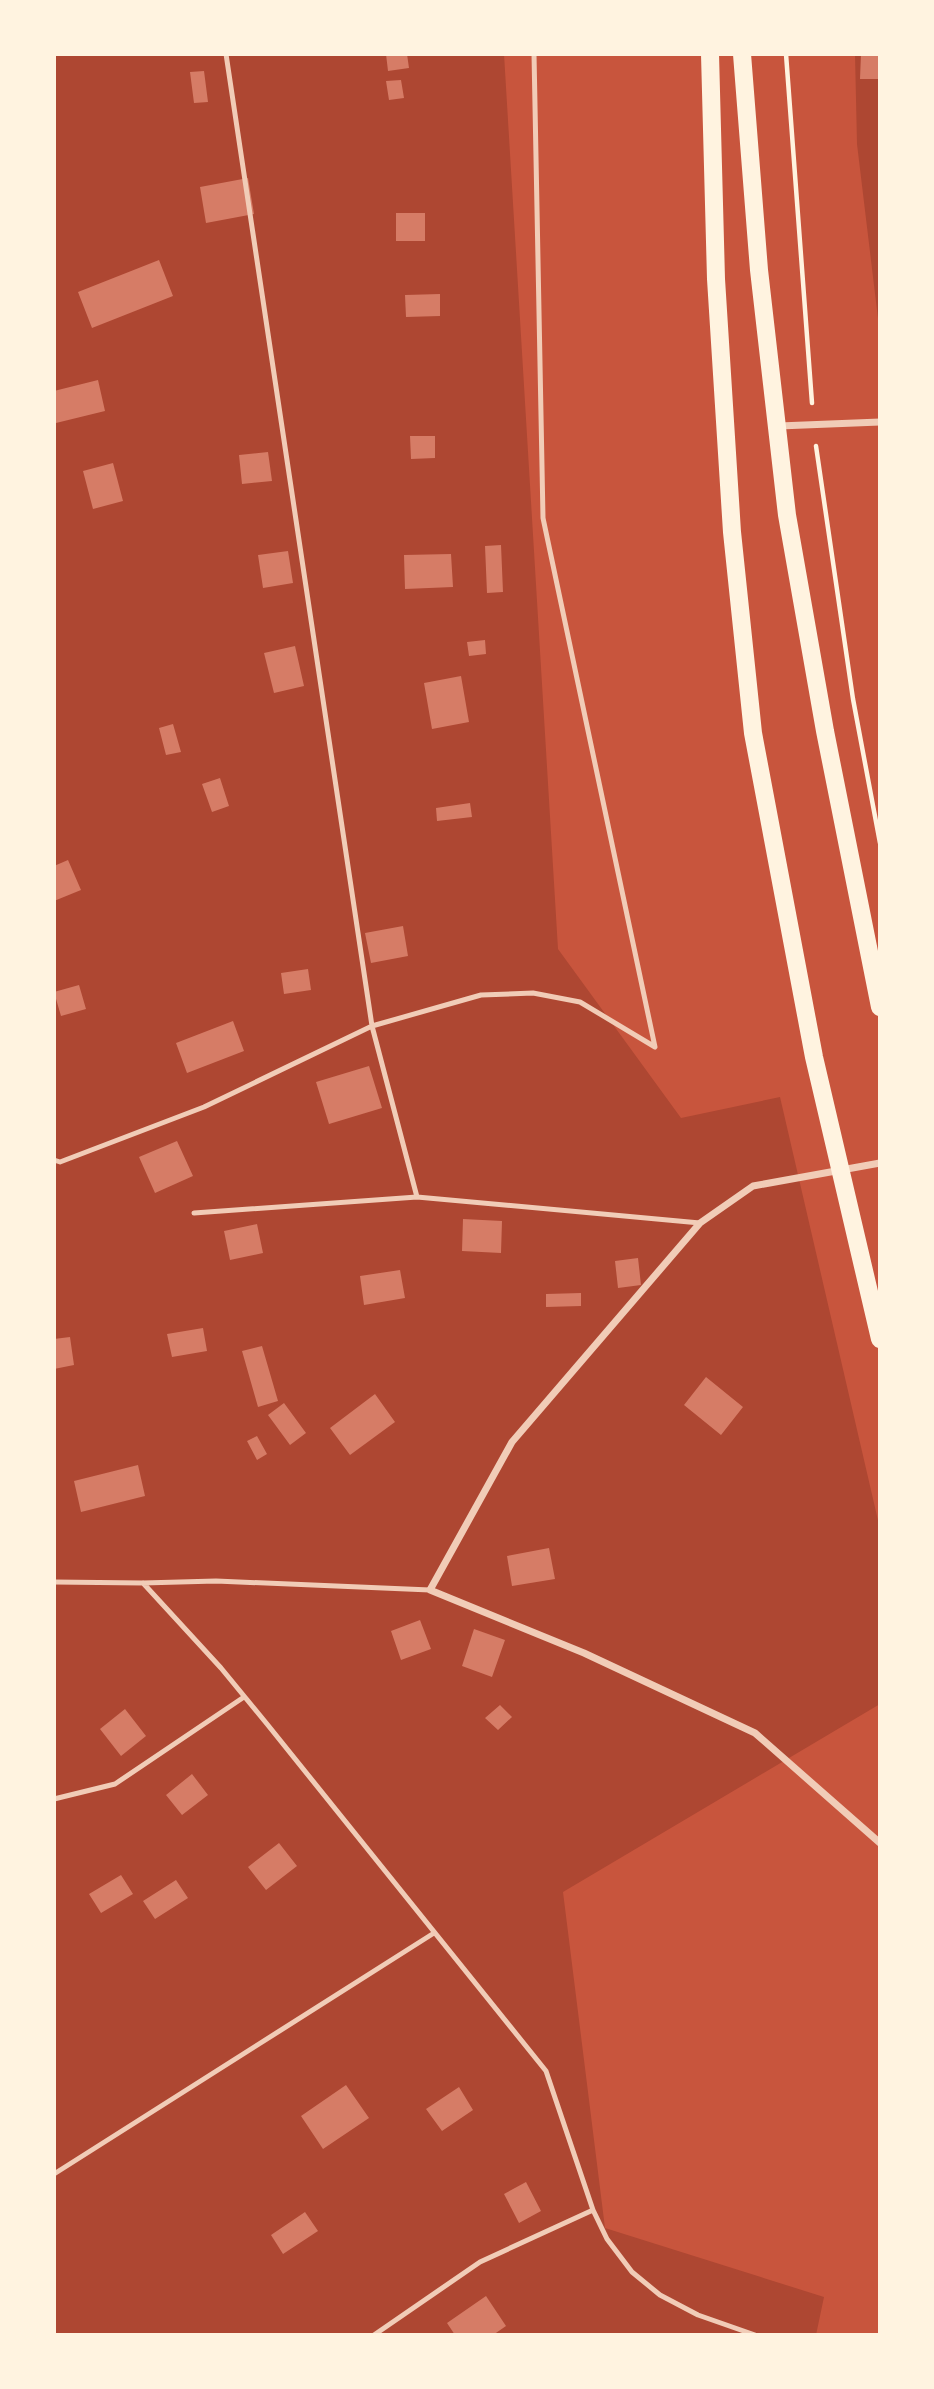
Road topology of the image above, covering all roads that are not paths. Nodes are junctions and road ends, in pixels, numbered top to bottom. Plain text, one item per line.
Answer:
1 (226, 54) edge
2 (534, 54) edge
3 (709, 54) edge
4 (742, 54) edge
5 (880, 422) edge
6 (777, 426) junction
7 (880, 1007) edge
8 (372, 1026) junction
9 (54, 1160) edge
10 (880, 1163) edge
11 (417, 1197) junction
12 (194, 1213) dead end
13 (700, 1223) junction
14 (880, 1339) edge
15 (54, 1582) edge
16 (143, 1583) junction
17 (430, 1590) junction
18 (244, 1697) junction
19 (54, 1799) edge
20 (880, 1843) edge
21 (434, 1933) junction
22 (54, 2174) edge
23 (593, 2210) junction
24 (374, 2335) edge
25 (755, 2335) edge

1 - 8 lane
2 - 8 lane
3 - 14 main road
4 - 6 main road
5 - 6 street
6 - 7 main road
8 - 9 lane
8 - 11 lane
10 - 13 street
11 - 12 lane
11 - 13 lane
13 - 17 street
15 - 16 lane
16 - 17 lane
16 - 18 lane
17 - 20 street
18 - 19 lane
18 - 21 lane
21 - 22 lane
21 - 23 lane
23 - 24 lane
23 - 25 lane

